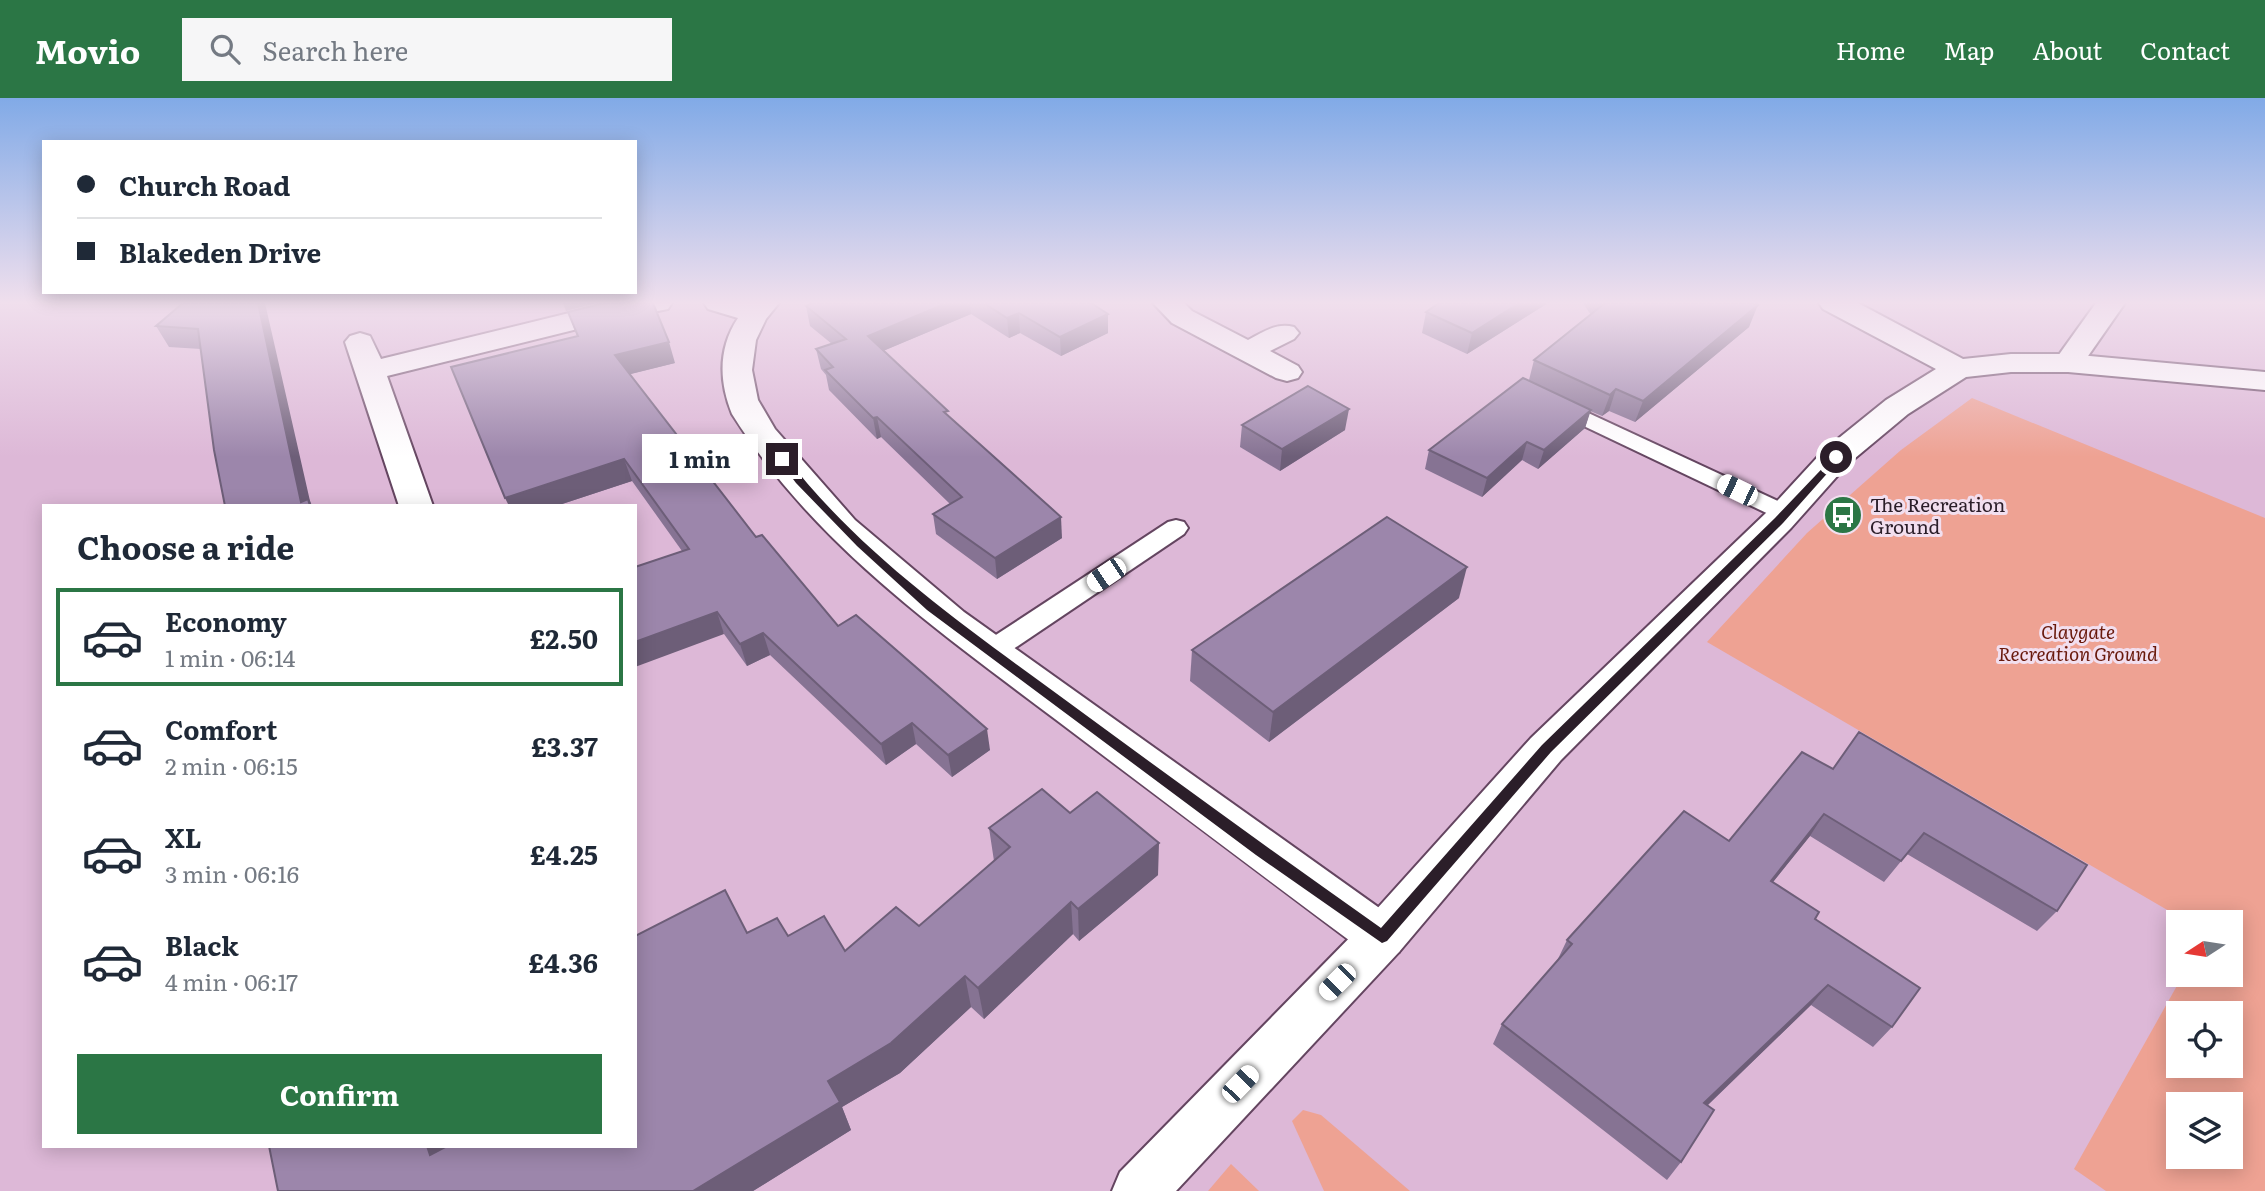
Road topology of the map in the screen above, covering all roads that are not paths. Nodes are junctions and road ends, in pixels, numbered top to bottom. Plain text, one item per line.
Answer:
1 (381, 354) edge
2 (737, 354) edge
3 (1254, 354) edge
4 (1931, 354) edge
5 (2074, 354) edge
6 (2068, 363) junction
7 (1958, 369) junction
8 (1287, 372) dead end
9 (2265, 381) edge
10 (1541, 396) edge
11 (415, 504) edge
12 (1785, 513) junction
13 (1176, 528) dead end
14 (991, 651) junction
15 (1382, 936) junction
16 (1139, 1191) edge

1 - 11 street
2 - 14 street
3 - 8 street
4 - 7 street
5 - 6 street
6 - 7 street
6 - 9 street
7 - 12 street
10 - 12 lane
12 - 15 street
13 - 14 lane
14 - 15 street
15 - 16 street

